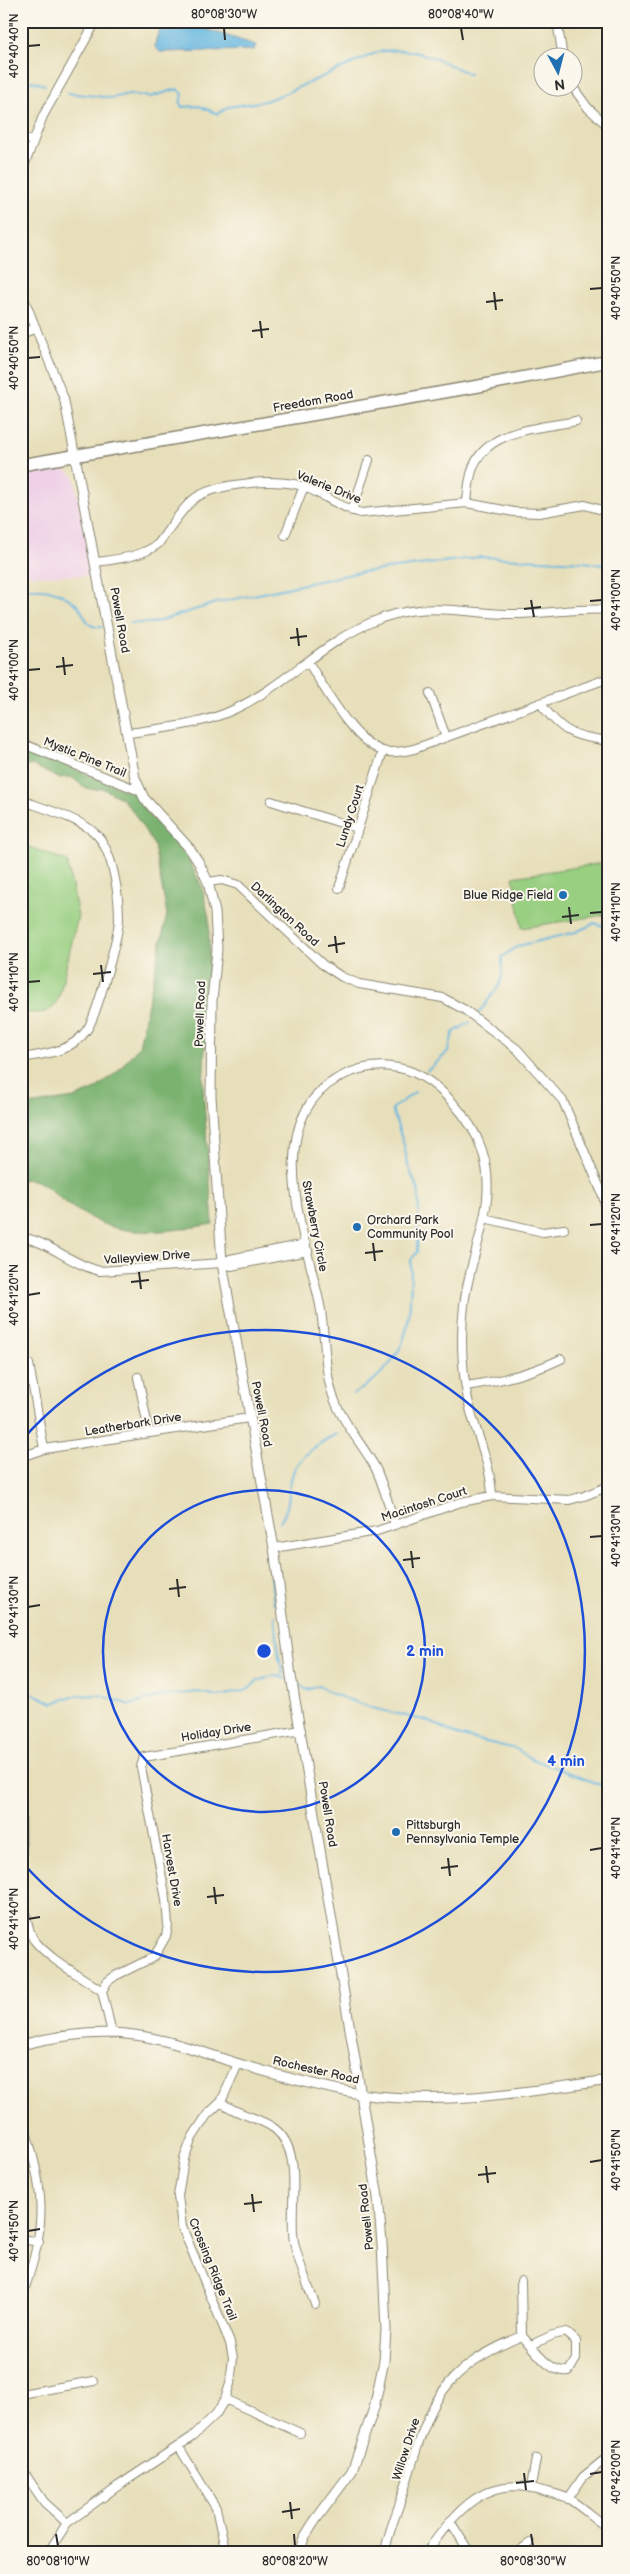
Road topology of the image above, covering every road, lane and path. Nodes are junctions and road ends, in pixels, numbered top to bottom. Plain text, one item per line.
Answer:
1 (96, 21) edge
2 (557, 21) edge
3 (561, 48) edge
4 (581, 98) edge
5 (609, 127) edge
6 (21, 137) edge
7 (32, 141) junction
8 (21, 174) edge
9 (21, 291) edge
10 (36, 328) junction
11 (21, 334) edge
12 (609, 361) edge
13 (576, 422) dead end
14 (75, 456) junction
15 (369, 460) dead end
16 (21, 465) edge
17 (304, 486) junction
18 (467, 503) junction
19 (352, 511) junction
20 (609, 512) edge
21 (285, 535) dead end
22 (97, 562) junction
23 (609, 610) edge
24 (308, 662) junction
25 (609, 678) edge
26 (430, 692) dead end
27 (540, 703) junction
28 (128, 733) junction
29 (446, 737) junction
30 (609, 740) edge
31 (21, 744) edge
32 (382, 751) junction
33 (140, 791) junction
34 (21, 800) edge
35 (271, 801) dead end
36 (357, 828) junction
37 (208, 882) junction
38 (339, 888) dead end
39 (21, 1058) edge
40 (484, 1218) junction
41 (609, 1219) edge
42 (564, 1229) dead end
43 (21, 1237) edge
44 (307, 1247) junction
45 (222, 1263) junction
46 (561, 1359) dead end
47 (29, 1364) dead end
48 (138, 1377) dead end
49 (466, 1386) junction
50 (249, 1418) junction
51 (149, 1432) junction
52 (44, 1449) junction
53 (21, 1457) edge
54 (609, 1486) edge
55 (492, 1496) junction
56 (395, 1525) junction
57 (274, 1548) junction
58 (301, 1730) junction
59 (141, 1767) joint
60 (22, 1794) edge
61 (102, 1991) junction
62 (112, 2033) junction
63 (21, 2045) edge
64 (238, 2064) junction
65 (609, 2080) edge
66 (361, 2094) junction
67 (221, 2102) junction
68 (21, 2115) edge
69 (21, 2239) edge
70 (39, 2242) junction
71 (521, 2281) dead end
72 (21, 2299) edge
73 (315, 2304) dead end
74 (522, 2336) junction
75 (531, 2345) junction
76 (94, 2381) dead end
77 (21, 2394) edge
78 (225, 2399) junction
79 (300, 2434) dead end
80 (179, 2447) junction
81 (536, 2459) dead end
82 (604, 2460) dead end
83 (21, 2468) edge
84 (530, 2486) junction
85 (568, 2499) junction
86 (450, 2521) junction
87 (67, 2523) junction
88 (609, 2529) edge
89 (530, 2543) dead end
90 (48, 2553) edge
91 (226, 2553) edge
92 (299, 2553) edge
93 (385, 2553) edge
94 (426, 2553) edge
95 (470, 2553) edge
96 (516, 2553) edge

1 - 7 street
2 - 3 street
4 - 5 street
6 - 7 street
7 - 8 street
9 - 10 street, Powell Road
10 - 11 street
10 - 14 street, Powell Road
12 - 14 main road, Freedom Road
13 - 18 street
14 - 16 main road, Freedom Road
14 - 22 street, Powell Road
15 - 19 street
17 - 19 street, Valerie Drive
17 - 21 street
17 - 22 street, Valerie Drive
18 - 19 street, Valerie Drive
18 - 20 street, Valerie Drive
22 - 28 street, Powell Road
23 - 24 street
24 - 28 street
24 - 32 street
25 - 27 street
26 - 29 street
27 - 29 street
27 - 30 street
28 - 33 street, Powell Road
29 - 32 street
31 - 33 street, Mystic Pine Trail
32 - 36 street, Lundy Court
33 - 37 street, Powell Road
34 - 39 street
35 - 36 street
36 - 38 street, Lundy Court
37 - 41 street, Darlington Road
37 - 45 street, Powell Road
40 - 42 street
40 - 44 street, Strawberry Circle
40 - 49 street, Strawberry Circle
43 - 45 street, Valleyview Drive
44 - 45 street, Valleyview Drive
44 - 56 street, Strawberry Circle
45 - 50 street, Powell Road
46 - 49 street
47 - 52 street
48 - 51 street
49 - 55 street, Strawberry Circle
50 - 51 street, Leatherbark Drive
50 - 57 street, Powell Road
51 - 52 street, Leatherbark Drive
52 - 53 street, Leatherbark Drive
54 - 55 street, Macintosh Court
55 - 56 street, Macintosh Court
56 - 57 street, Macintosh Court
57 - 58 street, Powell Road
58 - 59 street, Holiday Drive
58 - 66 street, Powell Road
59 - 61 street, Harvest Drive
60 - 61 street
61 - 62 street
62 - 63 street, Rochester Road
62 - 64 street, Rochester Road
64 - 66 street, Rochester Road
64 - 67 street, Crossing Ridge Trail
65 - 66 street, Rochester Road
66 - 92 street, Powell Road
67 - 73 street
67 - 78 street, Crossing Ridge Trail
68 - 70 street
69 - 70 street
70 - 72 street
71 - 74 street
74 - 75 street
74 - 93 street, Willow Drive
75 - 75 street
76 - 77 street
78 - 79 street
78 - 80 street, Crossing Ridge Trail
80 - 87 street, Crossing Ridge Trail
80 - 91 street
81 - 84 street
82 - 85 street
83 - 87 street
84 - 85 street
84 - 86 street
85 - 88 street
86 - 94 street
86 - 95 street
87 - 90 street, Crossing Ridge Trail
89 - 96 street

